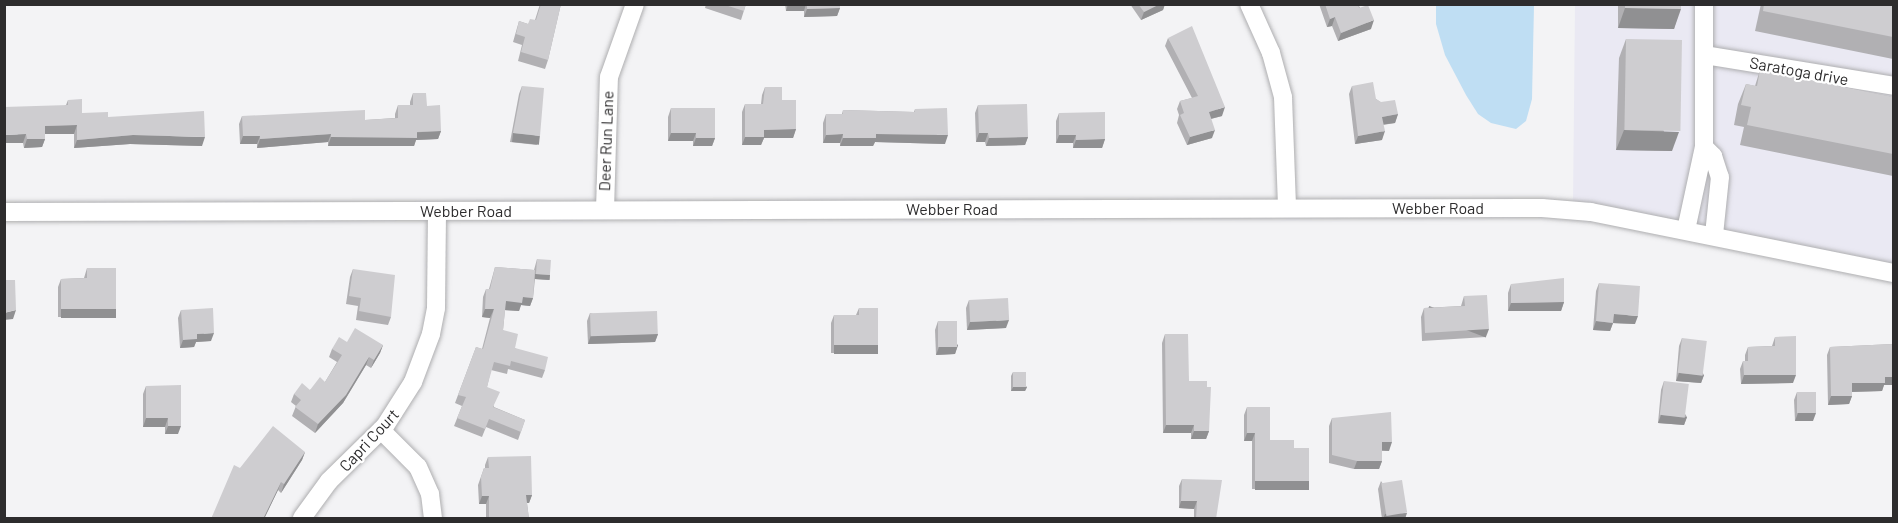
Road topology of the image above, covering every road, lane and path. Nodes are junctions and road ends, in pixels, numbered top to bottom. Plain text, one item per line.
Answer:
1 (635, 4) edge
2 (1249, 4) edge
3 (1704, 4) edge
4 (1705, 55) junction
5 (1893, 86) edge
6 (1704, 147) junction
7 (1287, 208) junction
8 (605, 210) junction
9 (4, 212) edge
10 (437, 212) junction
11 (1686, 230) junction
12 (1714, 235) junction
13 (1893, 273) edge
14 (381, 430) junction
15 (302, 519) edge
16 (433, 519) edge

1 - 8 street, Deer Run Lane
2 - 7 street
3 - 4 street
4 - 5 street, Saratoga drive
4 - 6 street
6 - 11 street
6 - 12 street
7 - 8 street, Webber Road
7 - 11 street, Webber Road
8 - 10 street, Webber Road
9 - 10 street, Webber Road
10 - 14 street, Capri Court
11 - 12 street, Webber Road
12 - 13 street, Webber Road
14 - 15 street, Capri Court
14 - 16 street

